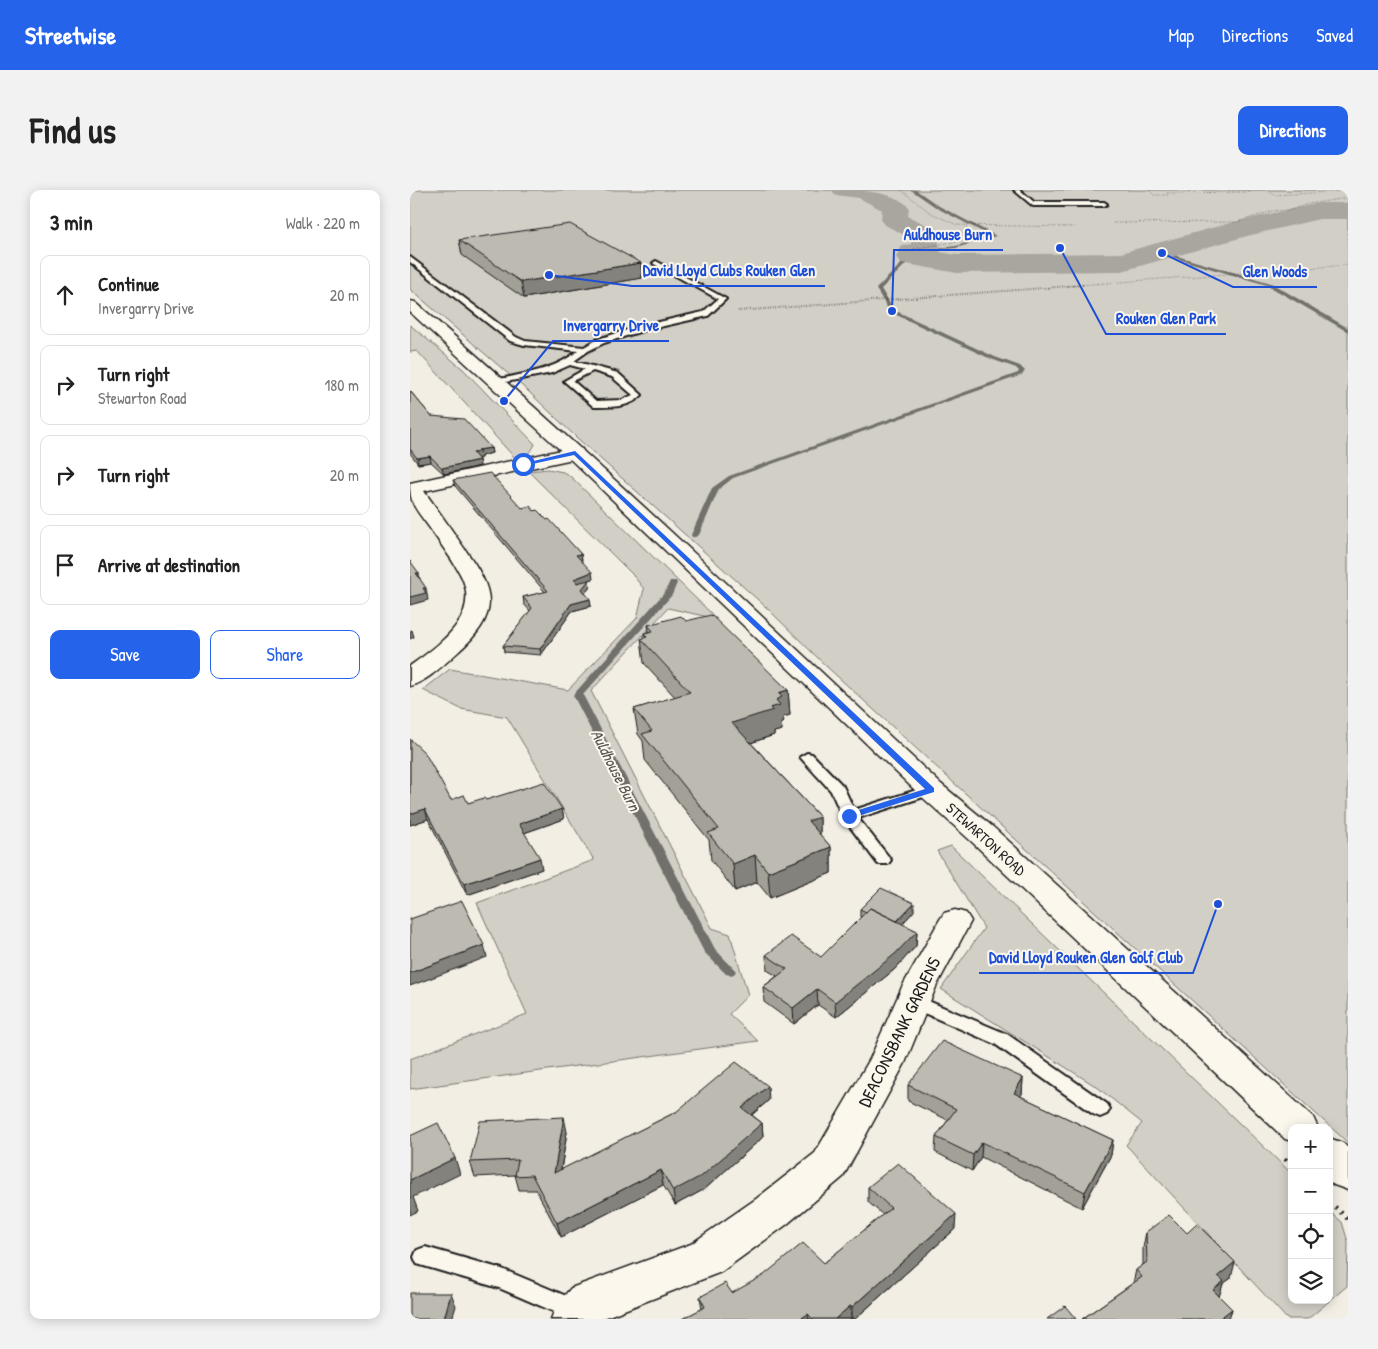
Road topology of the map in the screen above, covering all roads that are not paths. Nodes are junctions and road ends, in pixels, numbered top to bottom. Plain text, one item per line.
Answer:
1 (1017, 190) edge
2 (1104, 204) dead end
3 (410, 259) edge
4 (656, 263) dead end
5 (410, 306) edge
6 (585, 349) junction
7 (569, 362) junction
8 (593, 368) junction
9 (498, 382) junction
10 (575, 453) junction
11 (411, 486) edge
12 (410, 678) edge
13 (808, 757) dead end
14 (931, 790) junction
15 (849, 816) junction
16 (884, 860) dead end
17 (955, 921) dead end
18 (914, 1001) junction
19 (1100, 1109) dead end
20 (1295, 1124) edge
21 (1333, 1160) edge
22 (1348, 1173) edge
23 (425, 1257) dead end
24 (576, 1315) edge

1 - 2 lane
3 - 6 lane
4 - 6 lane
5 - 9 main road, STEWARTON ROAD
6 - 7 lane
7 - 8 lane
7 - 9 lane
8 - 8 lane
9 - 10 main road, STEWARTON ROAD
10 - 11 main road
10 - 14 main road, STEWARTON ROAD
11 - 12 main road
13 - 15 lane
14 - 15 lane
14 - 20 main road, STEWARTON ROAD
15 - 16 lane
17 - 18 main road, DEACONSBANK GARDENS
18 - 19 lane
18 - 24 main road, DEACONSBANK GARDENS
21 - 22 main road
23 - 24 lane

